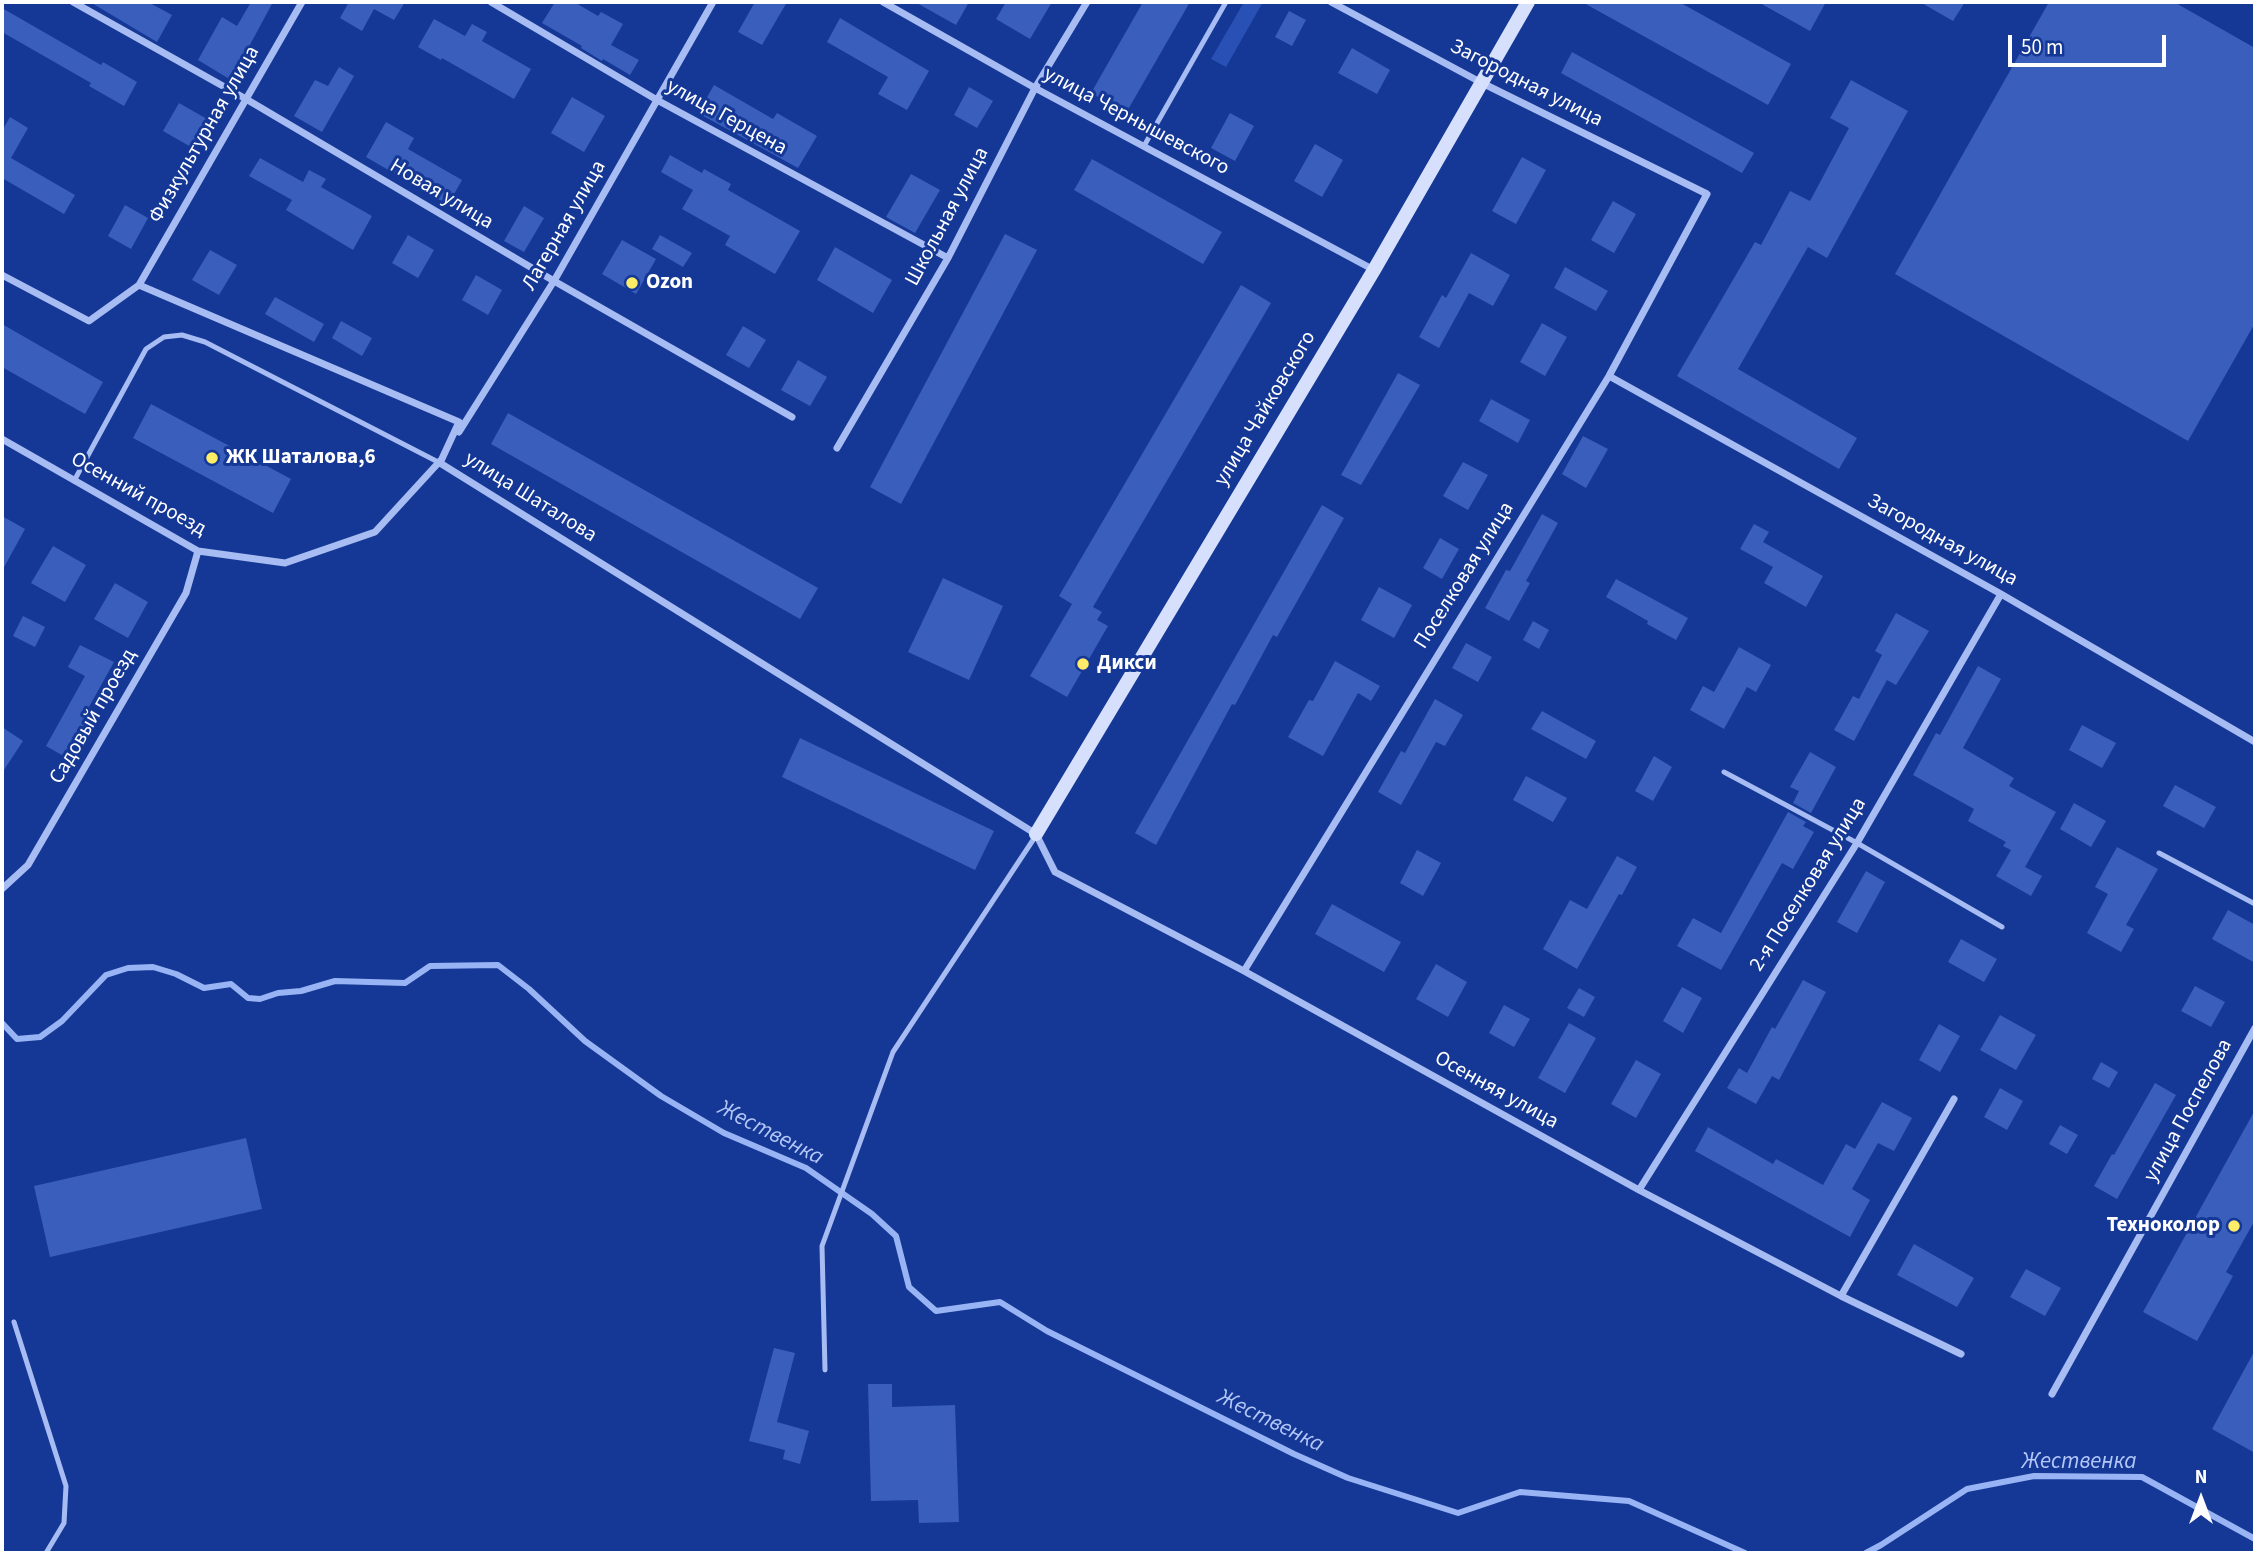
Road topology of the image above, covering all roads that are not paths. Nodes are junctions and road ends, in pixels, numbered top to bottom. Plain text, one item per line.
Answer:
1 (73, 2) edge
2 (302, 2) edge
3 (491, 2) edge
4 (713, 2) edge
5 (883, 2) edge
6 (1087, 2) edge
7 (1226, 2) edge
8 (1331, 2) edge
9 (1528, 2) edge
10 (1482, 83) junction
11 (1035, 88) junction
12 (246, 99) junction
13 (657, 100) junction
14 (1144, 146) junction
15 (1707, 194) joint
16 (948, 258) junction
17 (1374, 270) junction
18 (2, 275) edge
19 (554, 281) junction
20 (139, 285) junction
21 (1609, 376) junction
22 (792, 417) dead end
23 (2, 439) edge
24 (837, 448) dead end
25 (440, 463) junction
26 (74, 481) junction
27 (198, 551) junction
28 (2001, 594) junction
29 (2255, 742) edge
30 (1724, 772) dead end
31 (1036, 834) junction
32 (1857, 843) junction
33 (2159, 853) dead end
34 (2, 889) edge
35 (2255, 904) edge
36 (2002, 927) dead end
37 (1244, 971) junction
38 (2255, 1028) edge
39 (1954, 1099) dead end
40 (1639, 1190) junction
41 (1841, 1296) junction
42 (14, 1322) dead end
43 (1961, 1354) dead end
44 (825, 1370) dead end
45 (2052, 1394) dead end
46 (46, 1553) edge

1 - 12 street, Новая улица
2 - 12 street, Физкультурная улица
3 - 13 street, улица Герцена
4 - 13 street, Лагерная улица
5 - 11 street, улица Чернышевского
6 - 11 street, Школьная улица
7 - 14 lane
8 - 10 street, Загородная улица
9 - 10 street, улица Чайковского
10 - 15 street, Загородная улица
10 - 17 street, улица Чайковского
11 - 14 street, улица Чернышевского
11 - 16 street, Школьная улица
12 - 19 street, Новая улица
12 - 20 street, Физкультурная улица
13 - 16 street, улица Герцена
13 - 19 street, Лагерная улица
14 - 17 street, улица Чернышевского
15 - 21 street, Поселковая улица
16 - 24 street, Школьная улица
17 - 31 street, улица Чайковского
18 - 20 street
19 - 22 street, Новая улица
19 - 25 street, Лагерная улица
20 - 25 street, улица Шаталова
21 - 28 street, Загородная улица
21 - 37 street, Поселковая улица
23 - 26 street, Осенний проезд
25 - 26 lane
25 - 27 street, Осенний проезд
25 - 31 street, улица Шаталова
26 - 27 street, Осенний проезд
27 - 34 street, Садовый проезд
28 - 29 street, Загородная улица
28 - 32 street, 2-я Поселковая улица
30 - 32 lane
31 - 37 street, Осенняя улица
31 - 44 lane
32 - 36 lane
32 - 40 street, 2-я Поселковая улица
33 - 35 lane
37 - 40 street, Осенняя улица
38 - 45 street, улица Поспелова
39 - 41 street
40 - 41 street, Осенняя улица
41 - 43 street, Осенняя улица
42 - 46 lane

